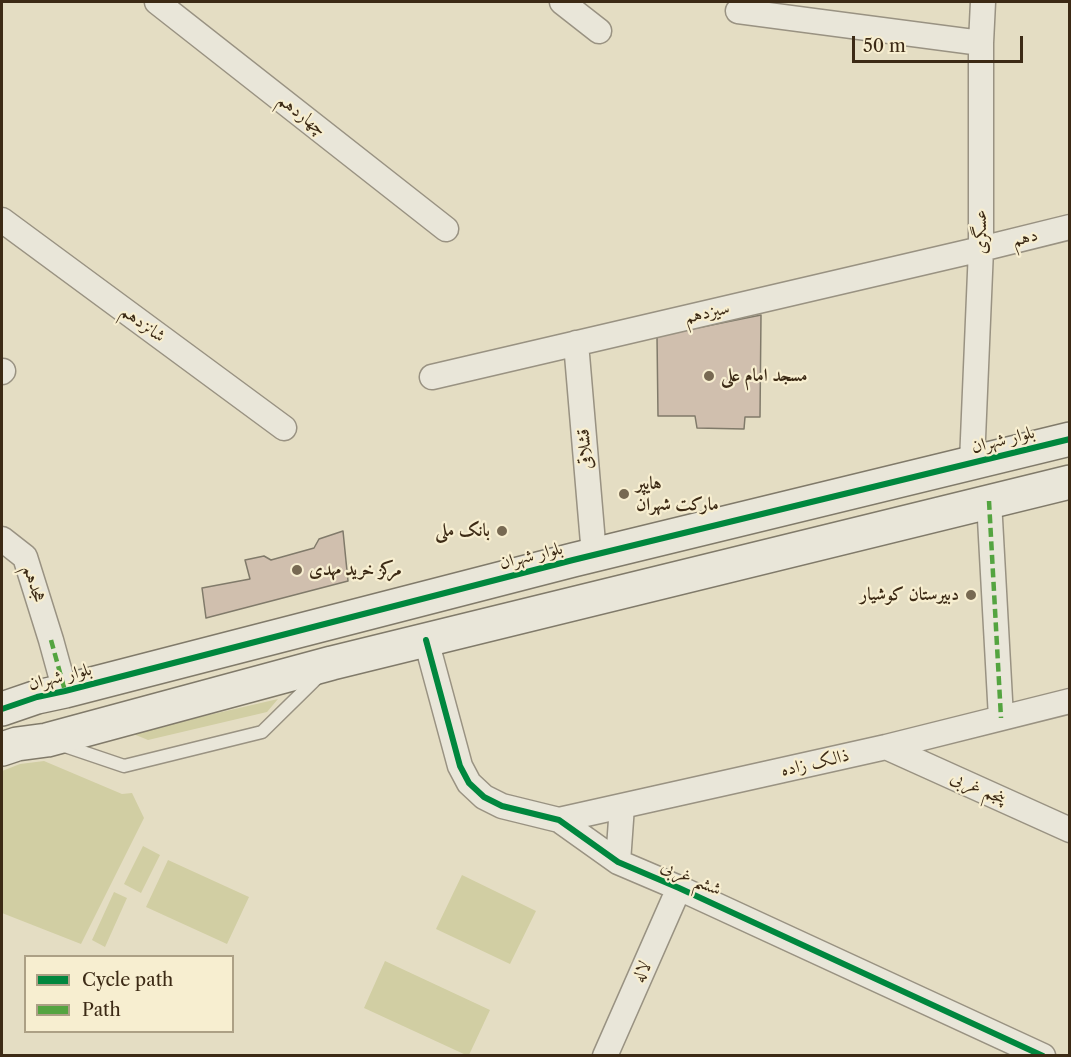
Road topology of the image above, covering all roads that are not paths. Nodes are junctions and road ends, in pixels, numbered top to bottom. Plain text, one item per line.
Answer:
1 (158, 2) edge
2 (562, 2) edge
3 (983, 2) edge
4 (738, 11) dead end
5 (599, 31) dead end
6 (981, 43) junction
7 (2, 220) edge
8 (1070, 226) edge
9 (447, 229) dead end
10 (981, 249) junction
11 (576, 343) junction
12 (432, 377) dead end
13 (284, 428) dead end
14 (1070, 439) edge
15 (972, 462) junction
16 (1070, 482) edge
17 (989, 501) junction
18 (2, 539) edge
19 (594, 555) junction
20 (426, 640) junction
21 (332, 663) junction
22 (51, 694) junction
23 (2, 699) edge
24 (1070, 701) edge
25 (2, 709) edge
26 (1001, 718) junction
27 (17, 747) edge
28 (886, 747) junction
29 (622, 806) junction
30 (559, 820) junction
31 (1070, 830) edge
32 (618, 862) junction
33 (679, 888) junction
34 (605, 1056) edge
35 (1043, 1056) edge

1 - 9 street, چهاردهم
2 - 5 street
3 - 6 street, عسگری
4 - 6 street
6 - 10 street, عسگری
7 - 13 street, شانزدهم
8 - 10 street, دهم
10 - 11 street, سیزدهم
10 - 15 street, عسگری
11 - 12 street, سیزدهم
11 - 19 street, قشلاقی
14 - 15 street, بلوار شهران
15 - 19 street, بلوار شهران
16 - 17 street
17 - 20 street
17 - 26 street
18 - 22 street, هجدهم
19 - 22 street, بلوار شهران
20 - 21 street
20 - 30 street, ششم غربی
21 - 27 street
21 - 27 lane
22 - 23 street
22 - 25 street, بلوار شهران
24 - 26 street, ذالک زاده
26 - 28 street, ذالک زاده
28 - 29 street, ذالک زاده
28 - 31 street, پنجم غربی
29 - 30 street, ذالک زاده
29 - 32 street
30 - 32 street, ششم غربی
32 - 33 street, ششم غربی
33 - 34 street, لاله
33 - 35 street, ششم غربی

